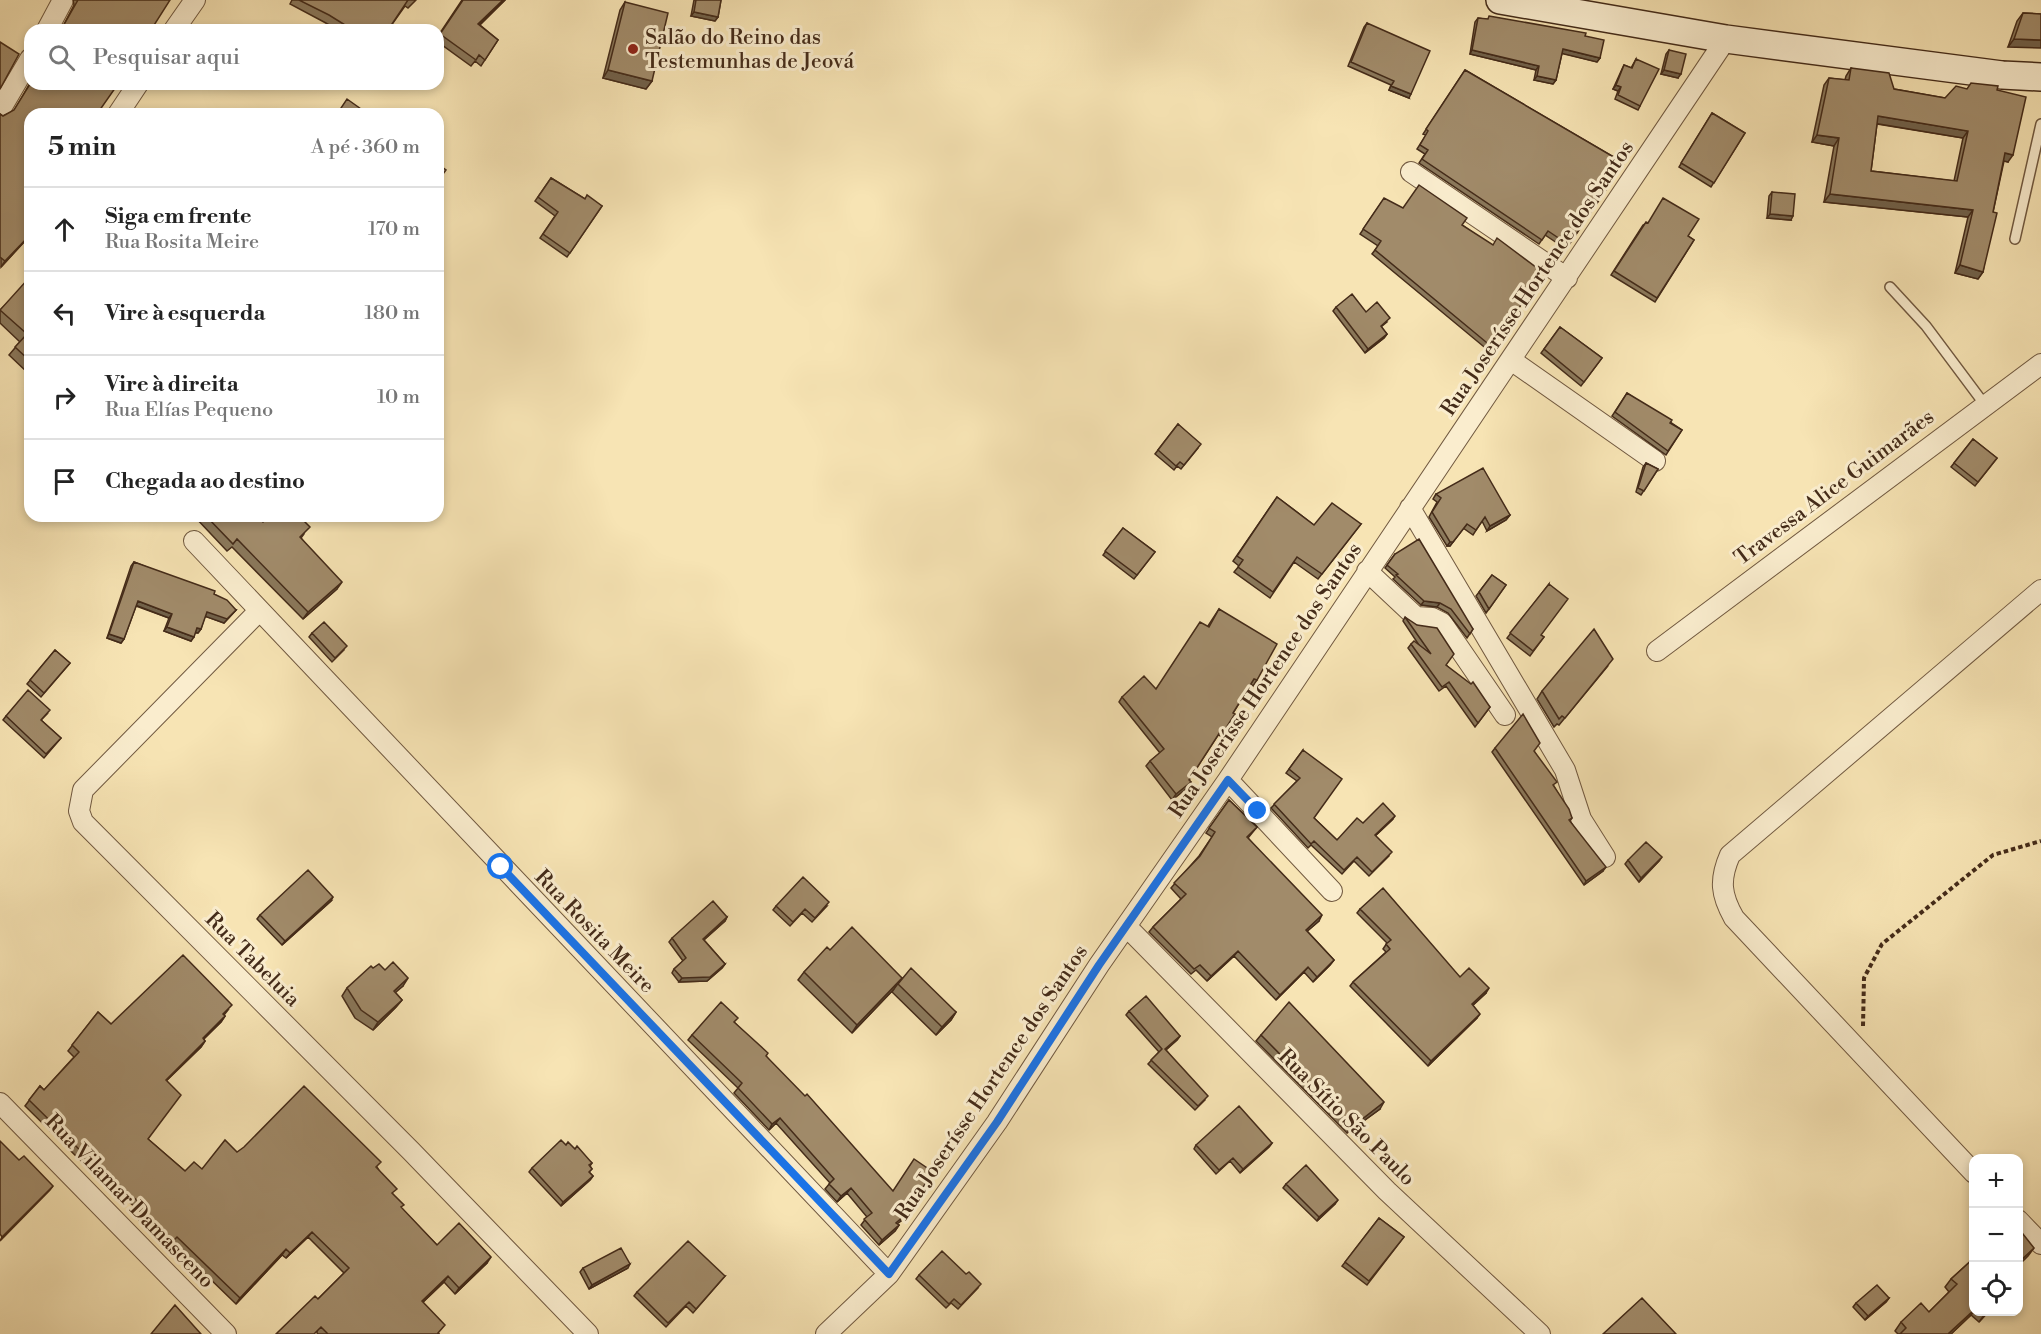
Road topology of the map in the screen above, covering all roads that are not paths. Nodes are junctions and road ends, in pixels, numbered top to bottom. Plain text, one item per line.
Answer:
1 (63, 0) edge
2 (195, 0) edge
3 (1500, 0) edge
4 (49, 24) edge
5 (178, 24) edge
6 (1726, 39) junction
7 (24, 69) edge
8 (2041, 77) edge
9 (134, 90) edge
10 (122, 108) edge
11 (0, 110) edge
12 (2041, 124) edge
13 (1411, 172) dead end
14 (2015, 239) dead end
15 (1567, 278) junction
16 (1890, 287) dead end
17 (1511, 360) junction
18 (2041, 364) edge
19 (1985, 405) junction
20 (1655, 461) dead end
21 (1410, 508) junction
22 (194, 541) dead end
23 (1367, 571) junction
24 (2041, 590) edge
25 (259, 611) junction
26 (1657, 651) dead end
27 (1505, 715) dead end
28 (1228, 780) junction
29 (1605, 856) dead end
30 (1332, 891) dead end
31 (1127, 927) junction
32 (0, 1102) edge
33 (1969, 1168) edge
34 (2023, 1224) edge
35 (2041, 1244) edge
36 (889, 1274) junction
37 (226, 1334) edge
38 (588, 1334) edge
39 (826, 1334) edge
40 (1540, 1334) edge

1 - 4 street
2 - 5 street
3 - 6 main road
6 - 8 main road
6 - 15 street, Rua Joserísse Hortence dos Santos
7 - 11 street
9 - 10 street
12 - 14 lane
13 - 15 street
15 - 17 street, Rua Joserísse Hortence dos Santos
16 - 19 lane
17 - 20 street
17 - 21 street, Rua Joserísse Hortence dos Santos
18 - 19 street, Travessa Alice Guimarães
19 - 26 street, Travessa Alice Guimarães
21 - 23 street, Rua Joserísse Hortence dos Santos
21 - 29 street
22 - 25 street, Rua Rosita Meire
23 - 27 street
23 - 28 street, Rua Joserísse Hortence dos Santos
24 - 33 street
25 - 36 street, Rua Rosita Meire
25 - 38 street, Rua Tabeluia
28 - 30 street
28 - 31 street, Rua Joserísse Hortence dos Santos
31 - 36 street, Rua Joserísse Hortence dos Santos
31 - 40 street, Rua Sítio São Paulo
32 - 37 street, Rua Vilamar Damasceno
34 - 35 street
36 - 39 street, Rua Joserísse Hortence dos Santos

